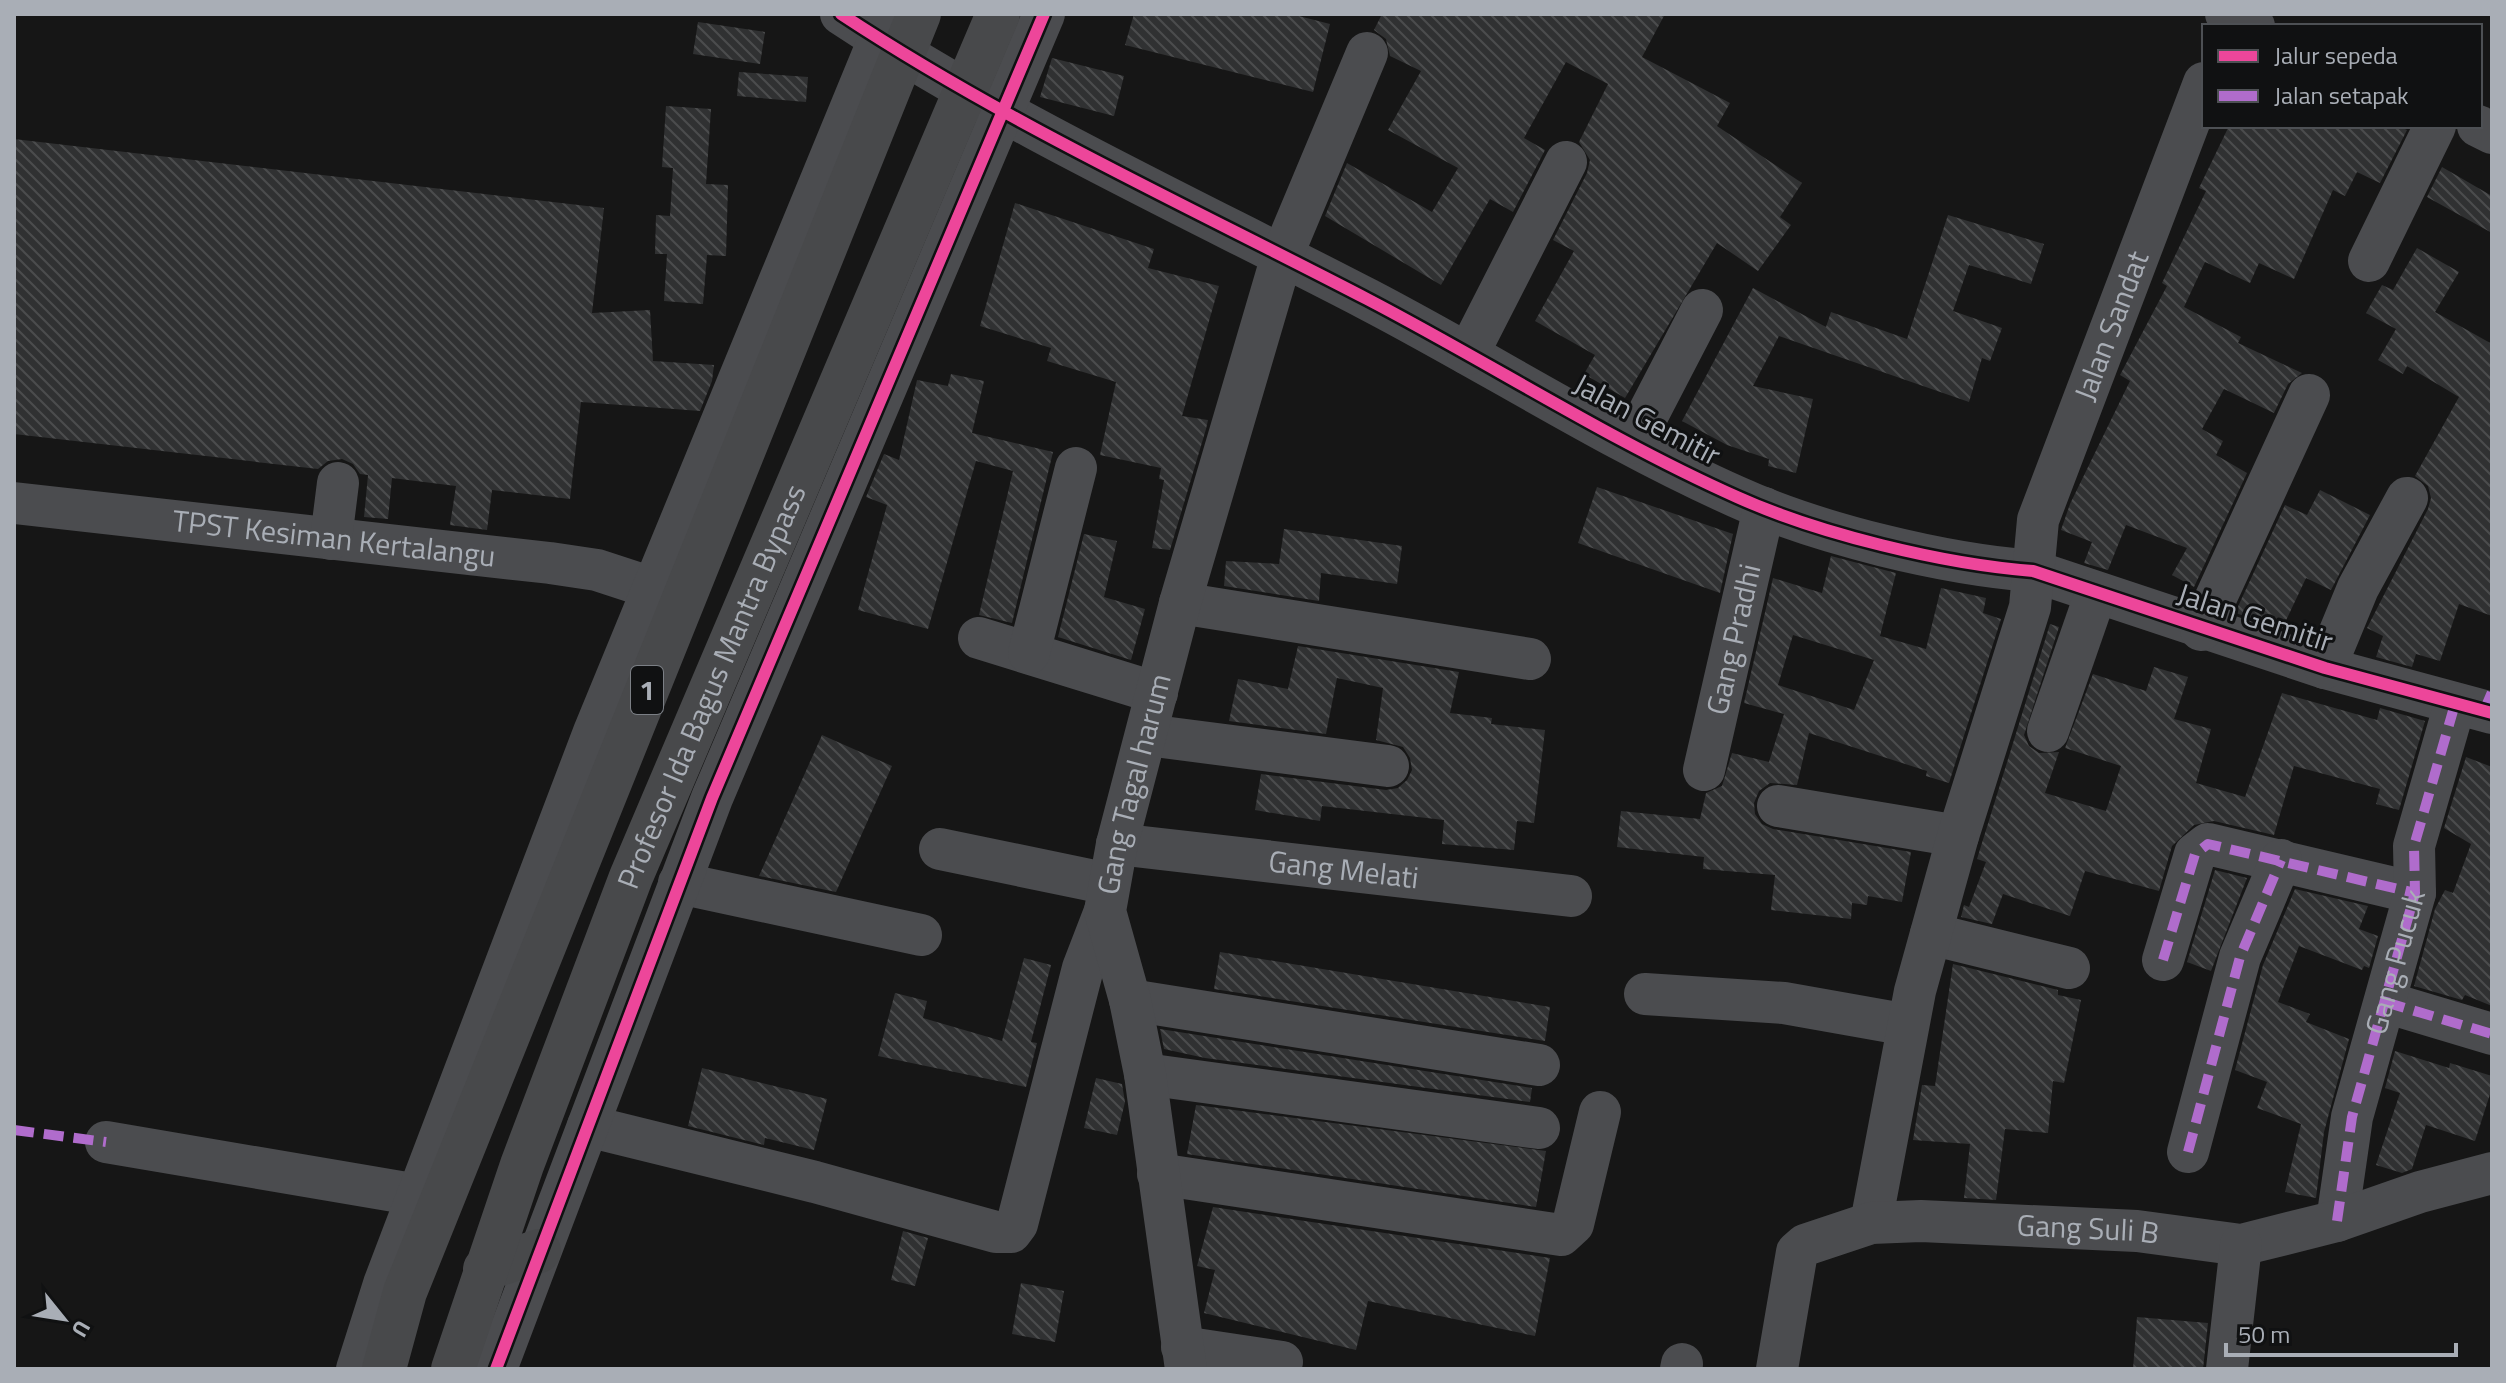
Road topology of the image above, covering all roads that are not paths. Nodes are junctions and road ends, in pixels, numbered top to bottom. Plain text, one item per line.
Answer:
1 (841, 14) edge
2 (919, 14) edge
3 (998, 14) edge
4 (1044, 14) edge
5 (890, 36) edge
6 (1367, 53) dead end
7 (2202, 88) edge
8 (963, 92) junction
9 (1001, 113) junction
10 (2434, 128) edge
11 (1566, 162) dead end
12 (1282, 256) junction
13 (2369, 261) dead end
14 (1702, 310) dead end
15 (1468, 354) junction
16 (2309, 395) dead end
17 (1633, 443) junction
18 (1076, 468) dead end
19 (338, 483) dead end
20 (2407, 498) dead end
21 (19, 503) edge
22 (1764, 508) junction
23 (331, 539) junction
24 (652, 588) junction
25 (2096, 593) junction
26 (2021, 595) junction
27 (1180, 603) junction
28 (2201, 630) junction
29 (979, 638) dead end
30 (1029, 653) junction
31 (1530, 659) dead end
32 (2325, 668) junction
33 (1157, 693) junction
34 (2481, 705) edge
35 (2048, 731) dead end
36 (1147, 735) junction
37 (1388, 766) dead end
38 (1704, 770) dead end
39 (1778, 806) dead end
40 (1958, 836) junction
41 (1117, 844) junction
42 (940, 849) dead end
43 (2281, 860) junction
44 (679, 883) junction
45 (2415, 893) junction
46 (1571, 896) dead end
47 (1107, 898) junction
48 (1931, 934) junction
49 (921, 935) dead end
50 (2163, 960) dead end
51 (2069, 968) dead end
52 (1645, 994) dead end
53 (1130, 1000) junction
54 (2385, 1002) junction
55 (1908, 1025) junction
56 (1069, 1031) junction
57 (2492, 1034) edge
58 (1141, 1057) junction
59 (1539, 1065) dead end
60 (1600, 1112) dead end
61 (588, 1126) junction
62 (1539, 1128) dead end
63 (106, 1142) dead end
64 (2188, 1152) dead end
65 (2492, 1173) edge
66 (1158, 1174) junction
67 (418, 1195) junction
68 (2337, 1221) junction
69 (1871, 1223) junction
70 (2241, 1245) junction
71 (539, 1251) junction
72 (485, 1269) junction
73 (1184, 1358) edge
74 (1282, 1362) dead end
75 (357, 1369) edge
76 (384, 1369) edge
77 (453, 1369) edge
78 (496, 1369) edge
79 (1777, 1369) edge
80 (2227, 1369) edge

1 - 5 street, Jalan Gemitir
2 - 5 highway, Profesor Ida Bagus Mantra Bypass / 1
3 - 8 highway, Profesor Ida Bagus Mantra Bypass / 1
4 - 9 street
5 - 8 street, Jalan Gemitir
5 - 24 street
5 - 76 highway, Profesor Ida Bagus Mantra Bypass / 1
6 - 12 street, Gang Tagal harum
7 - 26 street, Jalan Sandat
8 - 9 street, Jalan Gemitir
8 - 72 highway, Profesor Ida Bagus Mantra Bypass / 1
9 - 12 street, Jalan Gemitir
9 - 44 street
10 - 13 street
11 - 15 street
12 - 15 street, Jalan Gemitir
12 - 27 street, Gang Tagal harum
14 - 17 street
15 - 17 street, Jalan Gemitir
16 - 28 street
17 - 22 street, Jalan Gemitir
18 - 30 street
19 - 23 street
20 - 32 street
21 - 23 street, TPST Kesiman Kertalangu
22 - 26 street, Jalan Gemitir
22 - 38 street, Gang Pradhi
23 - 24 street, TPST Kesiman Kertalangu
24 - 67 street
25 - 26 street, Jalan Gemitir
25 - 28 street, Jalan Gemitir
25 - 35 street
26 - 40 street, Jalan Sandat
27 - 31 street
27 - 33 street, Gang Tagal harum
28 - 32 street, Jalan Gemitir
29 - 30 street
30 - 33 street
32 - 34 street, Jalan Gemitir
33 - 36 street, Gang Tagal harum
34 - 45 street, Gang Pucuk
36 - 37 street
36 - 41 street, Gang Tagal harum
39 - 40 street
40 - 48 street, Jalan Sandat
41 - 46 street, Gang Melati
41 - 47 street, Gang Tagal harum
42 - 47 street
43 - 45 street
43 - 50 street
43 - 64 street
44 - 49 street
44 - 61 street
45 - 54 street, Gang Pucuk
47 - 53 street, Gang Tagal harum
47 - 56 street
48 - 51 street
48 - 55 street, Jalan Sandat
52 - 55 street
53 - 58 street, Gang Tagal harum
53 - 59 street
54 - 57 street
54 - 68 street, Gang Pucuk
55 - 69 street, Jalan Sandat
56 - 58 street
56 - 61 street
58 - 62 street
58 - 66 street, Gang Tagal harum
60 - 66 street
61 - 71 street
63 - 67 street
65 - 68 street, Gang Suli B
66 - 73 street, Gang Tagal harum
67 - 75 street
68 - 70 street, Gang Suli B
69 - 70 street, Gang Suli B
69 - 79 street, Gang Suli B
70 - 80 street
71 - 72 highway
71 - 78 street
72 - 77 highway, Profesor Ida Bagus Mantra Bypass / 1
73 - 74 street

